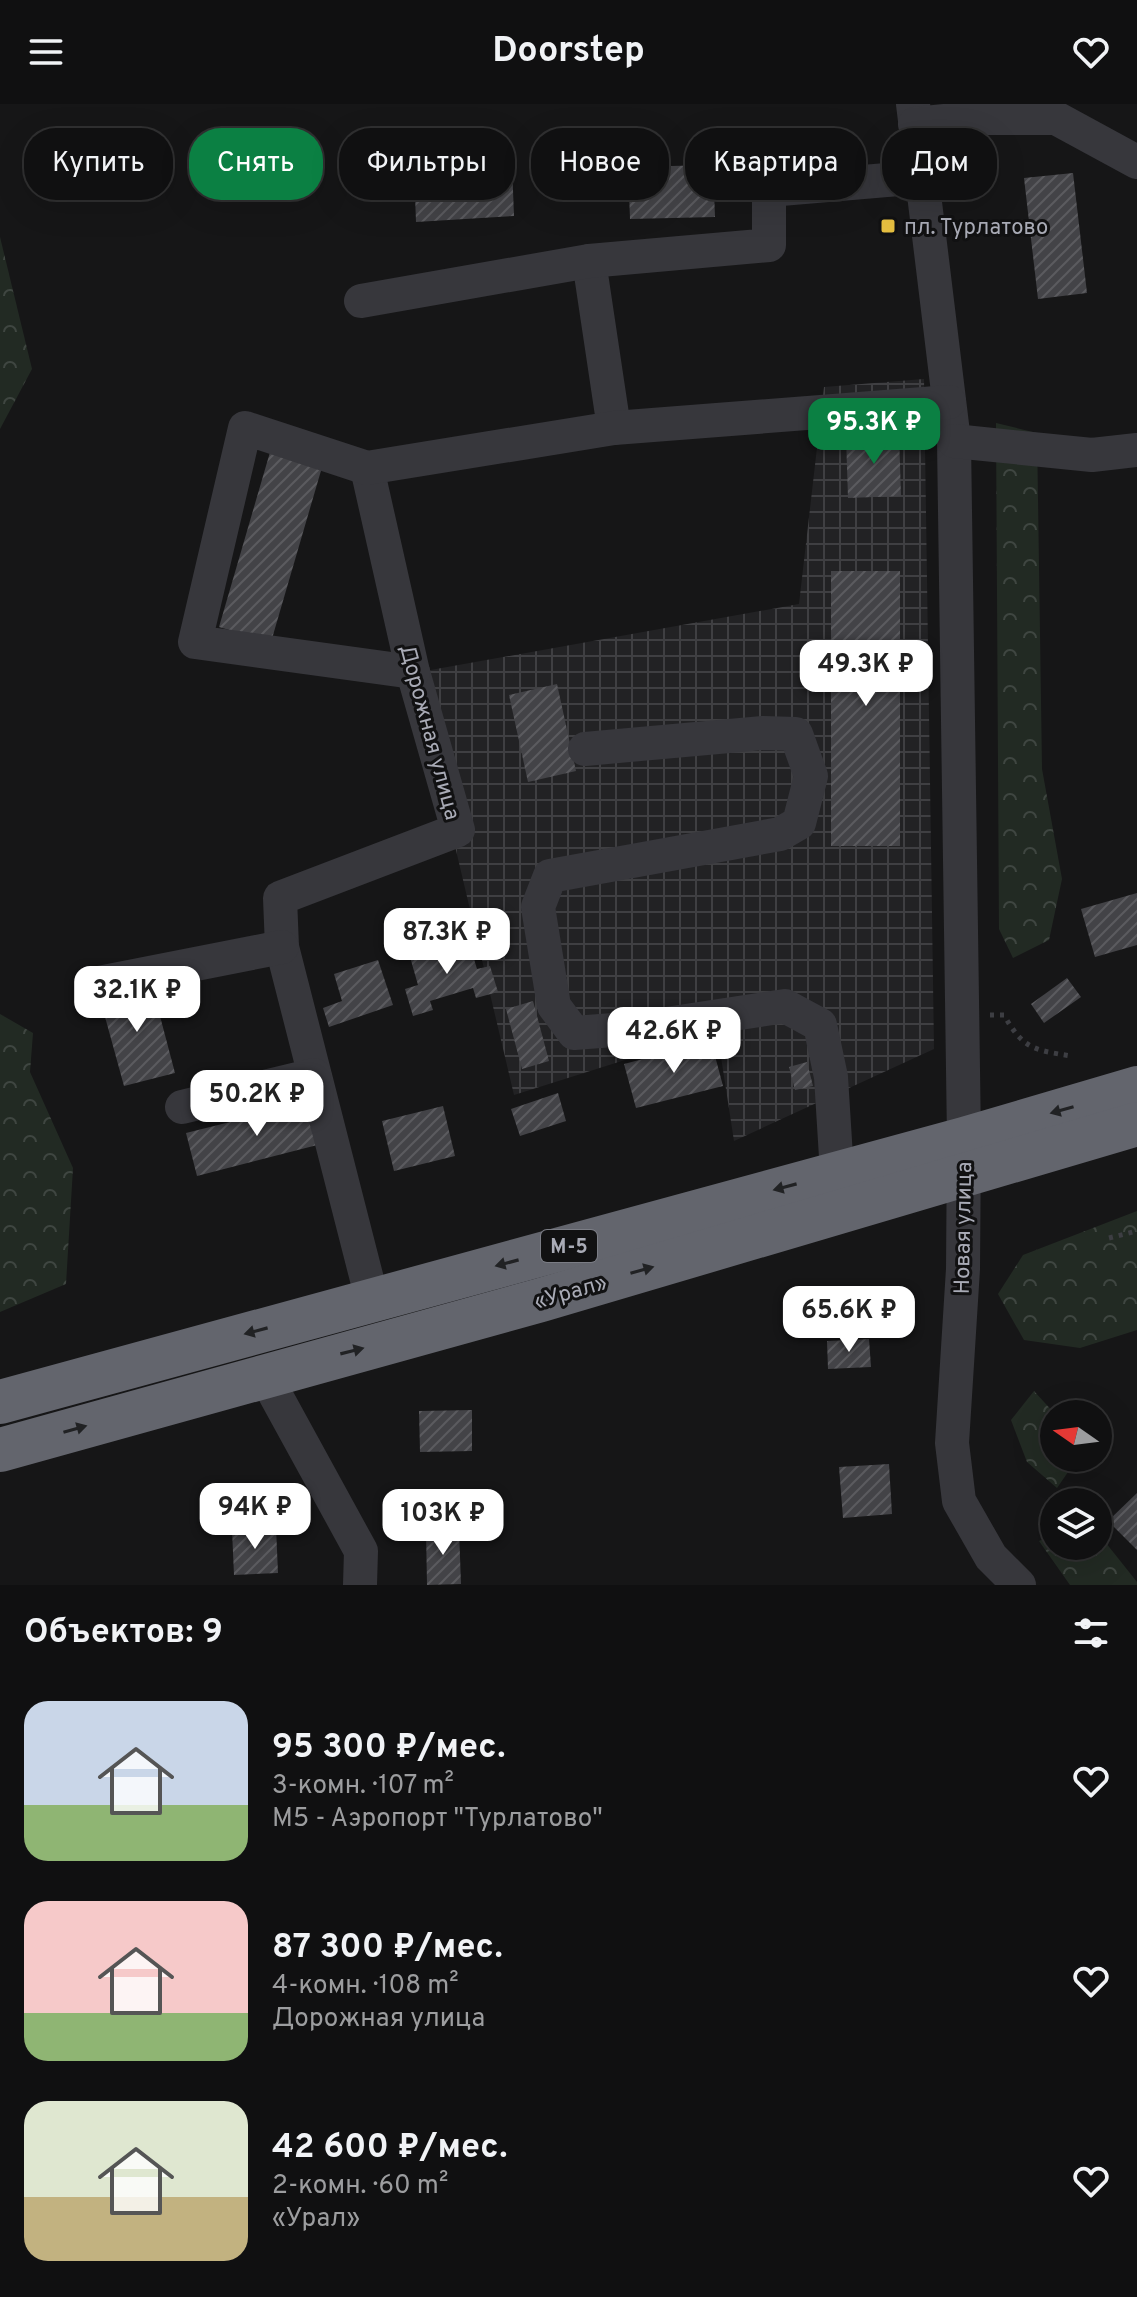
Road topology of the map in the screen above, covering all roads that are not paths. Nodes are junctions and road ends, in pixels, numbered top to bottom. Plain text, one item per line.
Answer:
1 (914, 114) edge
2 (1137, 162) edge
3 (882, 180) edge
4 (926, 200) edge
5 (589, 261) junction
6 (361, 301) dead end
7 (949, 402) junction
8 (614, 428) junction
9 (954, 441) junction
10 (1137, 450) edge
11 (367, 468) junction
12 (413, 672) junction
13 (585, 749) dead end
14 (282, 947) junction
15 (99, 983) dead end
16 (314, 1075) junction
17 (1137, 1088) edge
18 (182, 1107) dead end
19 (1137, 1124) edge
20 (964, 1158) junction
21 (837, 1173) junction
22 (893, 1196) junction
23 (962, 1238) junction
24 (372, 1299) junction
25 (264, 1374) junction
26 (0, 1402) edge
27 (0, 1450) edge
28 (360, 1585) edge
29 (1019, 1585) edge

1 - 2 street
3 - 5 street
4 - 7 street, Новая улица
5 - 6 street
5 - 8 street
7 - 8 street
7 - 9 street, Новая улица
8 - 11 street
9 - 10 street
9 - 20 street, Новая улица
11 - 12 street, Дорожная улица
11 - 12 street
12 - 14 street, Дорожная улица
13 - 21 street
14 - 15 street
14 - 16 street, Дорожная улица
16 - 18 street
16 - 24 street, Дорожная улица
17 -> 20 highway, «Урал» / М-5
19 - 20 highway, «Урал» / М-5
20 - 21 highway, «Урал» / М-5
20 - 22 highway, «Урал» / М-5
20 - 23 street, Новая улица
21 -> 24 highway, «Урал» / М-5
22 - 23 street
25 -> 22 highway, «Урал» / М-5
23 - 29 street, Новая улица
24 -> 26 highway, «Урал» / М-5
27 -> 25 highway, «Урал» / М-5
25 - 28 street

